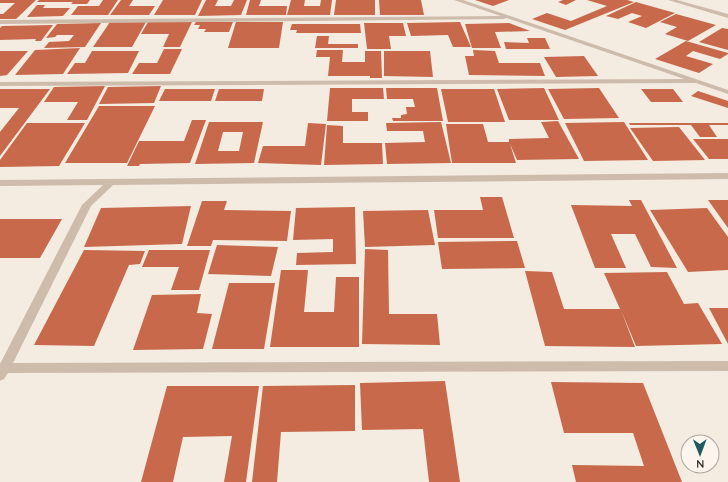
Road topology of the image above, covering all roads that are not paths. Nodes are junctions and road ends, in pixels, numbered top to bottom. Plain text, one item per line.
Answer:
1 (458, 0) edge
2 (672, 0) edge
3 (728, 16) edge
4 (504, 17) junction
5 (0, 22) edge
6 (692, 81) junction
7 (0, 84) edge
8 (728, 92) edge
9 (728, 176) edge
10 (0, 183) edge
11 (110, 183) junction
12 (728, 366) edge
13 (2, 372) edge

1 - 4 street
2 - 3 street
4 - 5 street
4 - 6 street
6 - 7 street
6 - 8 street
9 - 11 street
10 - 11 street
11 - 13 street
12 - 13 street

